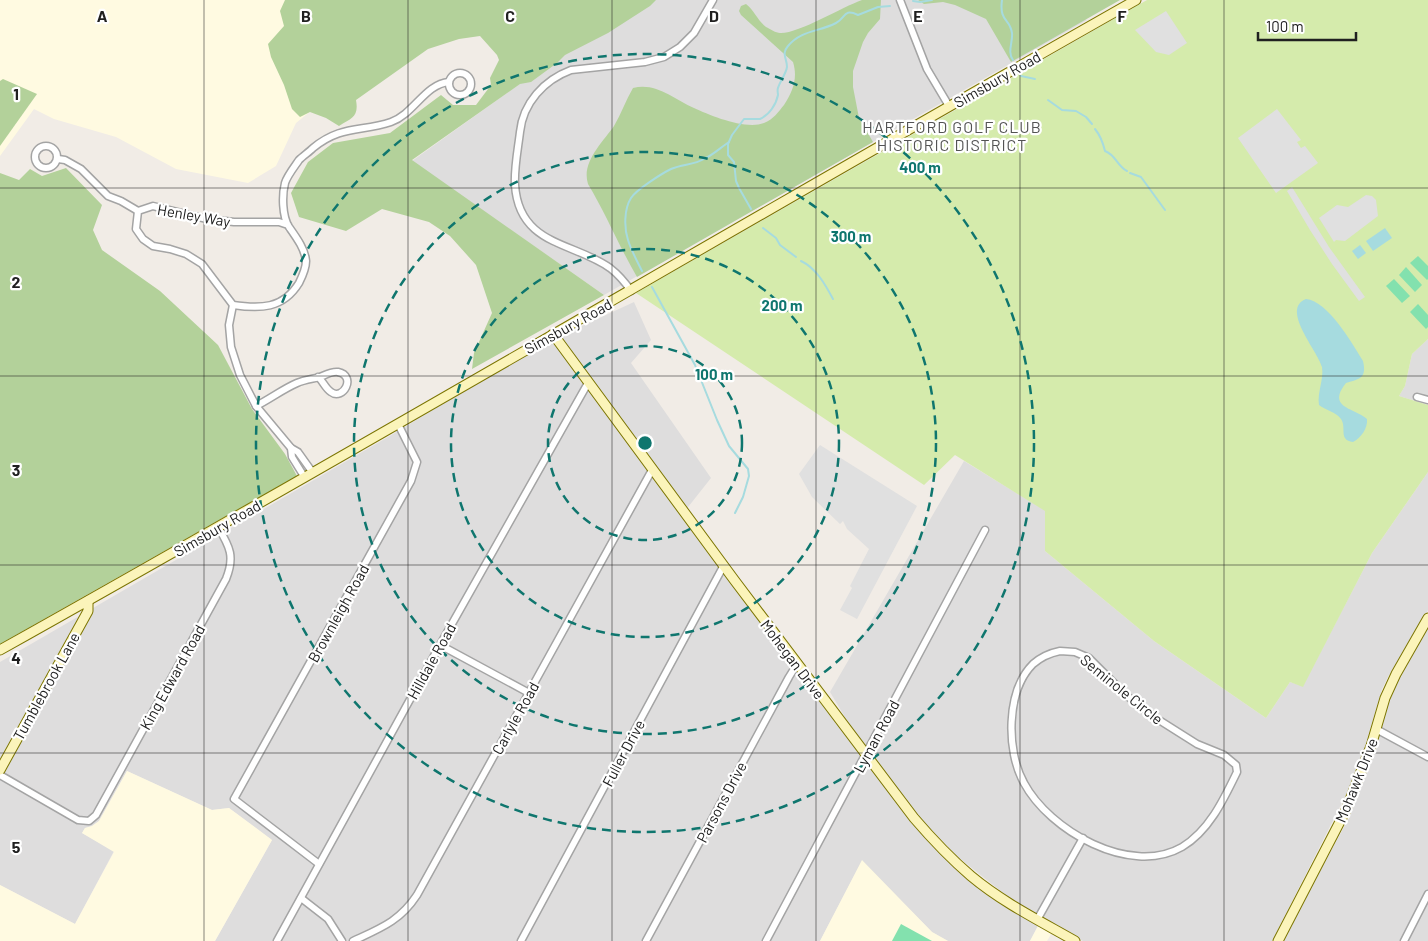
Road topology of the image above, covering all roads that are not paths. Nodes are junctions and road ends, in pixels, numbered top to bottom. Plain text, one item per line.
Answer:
1 (713, 0) edge
2 (900, 0) edge
3 (1136, 0) edge
4 (450, 82) dead end
5 (949, 106) junction
6 (58, 158) dead end
7 (138, 211) junction
8 (288, 225) junction
9 (631, 291) junction
10 (232, 306) junction
11 (553, 334) junction
12 (318, 377) junction
13 (588, 383) junction
14 (1417, 397) dead end
15 (1428, 400) edge
16 (256, 406) junction
17 (398, 424) junction
18 (652, 470) junction
19 (309, 475) junction
20 (218, 527) junction
21 (985, 530) dead end
22 (724, 565) junction
23 (88, 601) junction
24 (1427, 622) edge
25 (440, 645) junction
26 (0, 650) edge
27 (797, 664) junction
28 (528, 693) junction
29 (1376, 728) junction
30 (865, 755) junction
31 (1428, 757) edge
32 (0, 770) edge
33 (0, 775) edge
34 (1083, 838) junction
35 (319, 864) junction
36 (1428, 894) edge
37 (301, 898) junction
38 (1037, 920) junction
39 (277, 941) edge
40 (342, 941) edge
41 (353, 941) edge
42 (522, 941) edge
43 (646, 941) edge
44 (766, 941) edge
45 (1075, 941) edge
46 (1278, 941) edge
47 (1404, 941) edge

1 - 9 street
2 - 5 street
3 - 5 street, Simsbury Road
4 - 8 street
5 - 9 street, Simsbury Road
6 - 7 street
7 - 8 street, Henley Way
7 - 10 street, Henley Way
8 - 10 street
9 - 11 street, Simsbury Road
10 - 16 street
11 - 13 street, Mohegan Drive
11 - 17 street, Simsbury Road
12 - 12 street
12 - 16 street
13 - 18 street, Mohegan Drive
13 - 25 street, Hilldale Road
14 - 15 street
16 - 19 street
17 - 19 street, Simsbury Road
17 - 35 street, Brownleigh Road
18 - 22 street, Mohegan Drive
18 - 28 street, Carlyle Road
19 - 20 street, Simsbury Road
20 - 23 street, Simsbury Road
20 - 33 street, King Edward Road
21 - 30 street, Lyman Road
22 - 27 street, Mohegan Drive
22 - 42 street, Fuller Drive
23 - 26 street, Simsbury Road
23 - 32 street, Tumblebrook Lane
24 - 29 street, Mohawk Drive
25 - 28 street
25 - 35 street, Hilldale Road
27 - 30 street, Mohegan Drive
27 - 43 street, Parsons Drive
28 - 41 street, Carlyle Road
29 - 31 street
29 - 46 street, Mohawk Drive
30 - 38 street, Mohegan Drive
30 - 44 street, Lyman Road
34 - 34 street, Seminole Circle
34 - 38 street
35 - 37 street, Hilldale Road
36 - 47 street
37 - 39 street, Hilldale Road
37 - 40 street
38 - 45 street, Mohegan Drive

